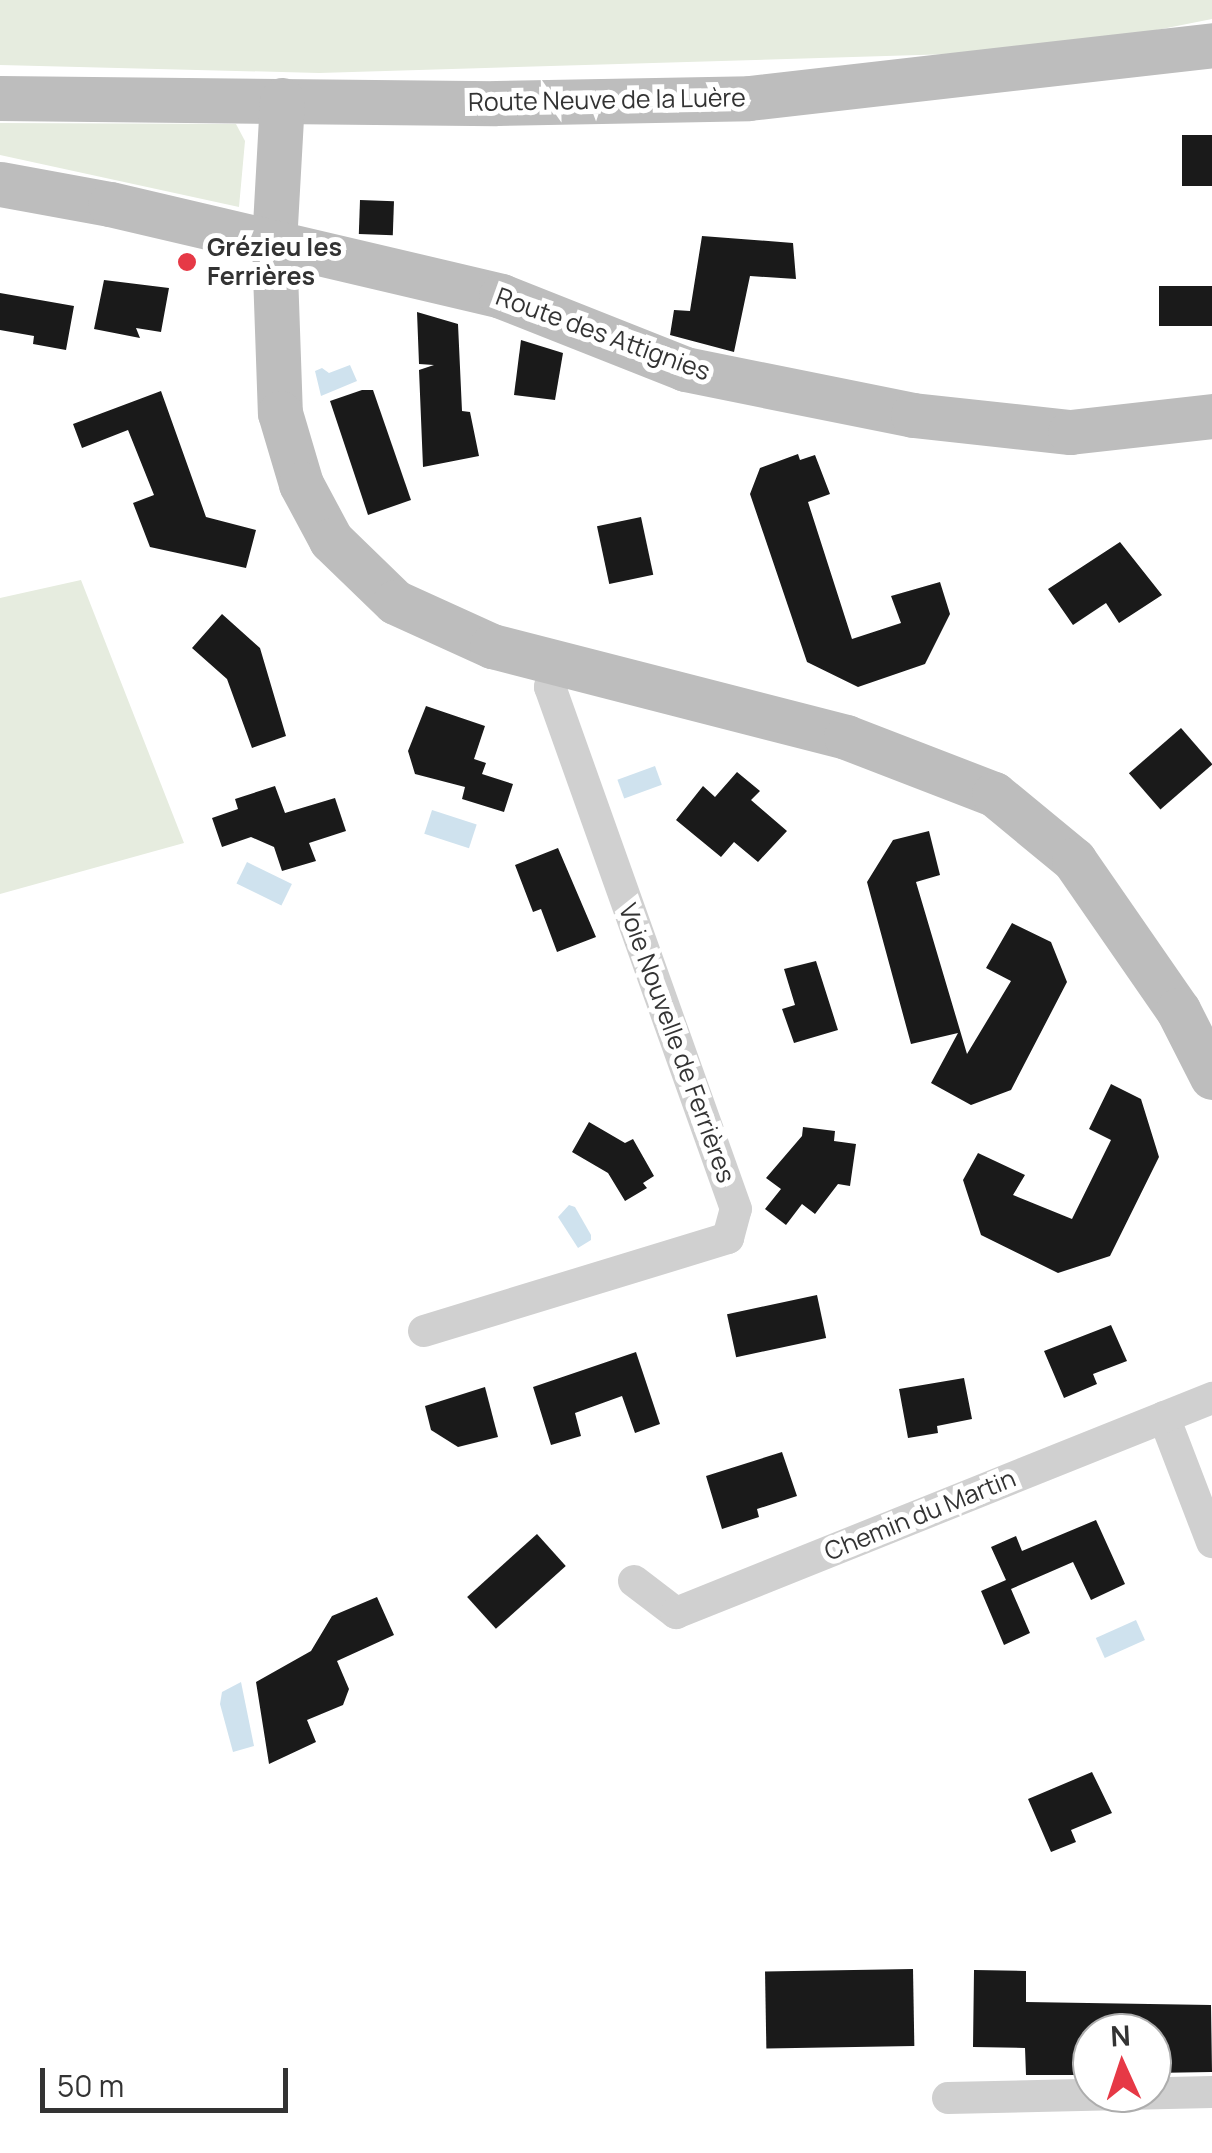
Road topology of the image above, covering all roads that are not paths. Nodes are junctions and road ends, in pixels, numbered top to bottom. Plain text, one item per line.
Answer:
1 (1212, 45) edge
2 (0, 98) edge
3 (282, 100) junction
4 (0, 184) edge
5 (274, 244) junction
6 (1212, 416) edge
7 (555, 662) junction
8 (1212, 1077) edge
9 (424, 1330) dead end
10 (1212, 1398) edge
11 (1164, 1417) junction
12 (1212, 1542) edge
13 (634, 1582) dead end
14 (1212, 2092) edge
15 (948, 2098) dead end

1 - 3 street, Route Neuve de la Luère
2 - 3 street, Route Neuve de la Luère
3 - 5 street
4 - 5 street, Route des Attignies
5 - 6 street, Route des Attignies
5 - 7 street
7 - 8 street
7 - 9 street, Voie Nouvelle de Ferrières
10 - 11 street, Chemin du Martin
11 - 12 street
11 - 13 street, Chemin du Martin
14 - 15 street

